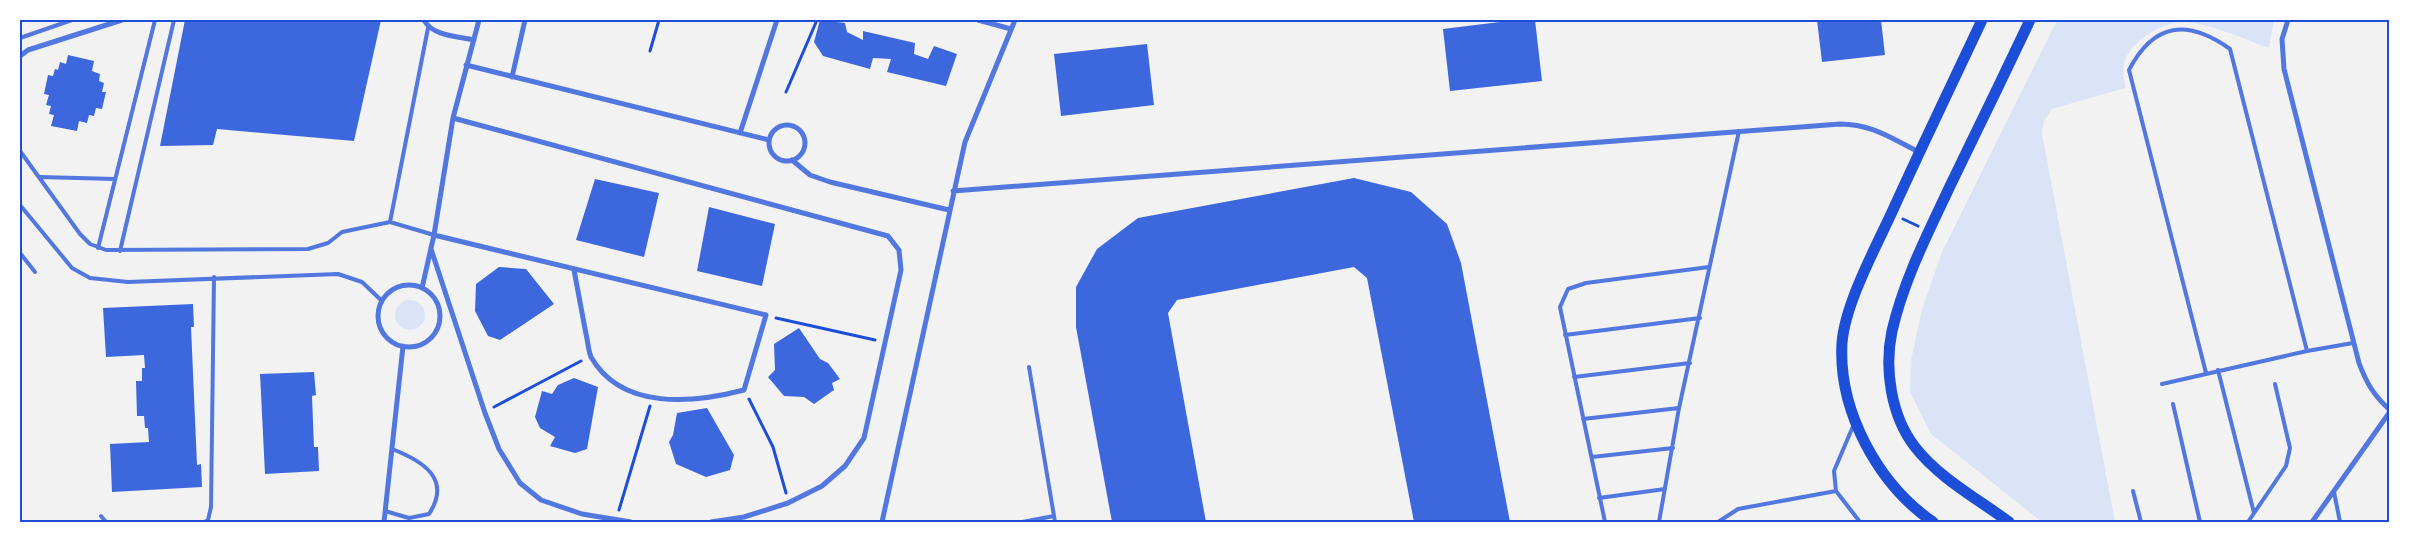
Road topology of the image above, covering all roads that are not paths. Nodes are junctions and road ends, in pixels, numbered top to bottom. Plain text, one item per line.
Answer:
1 (72, 20) edge
2 (122, 20) edge
3 (155, 20) edge
4 (174, 20) edge
5 (424, 20) edge
6 (479, 20) edge
7 (525, 20) edge
8 (777, 20) edge
9 (978, 20) edge
10 (1015, 20) edge
11 (1982, 20) edge
12 (2030, 20) edge
13 (2288, 20) edge
14 (428, 28) junction
15 (1011, 29) junction
16 (20, 38) edge
17 (474, 40) junction
18 (20, 56) edge
19 (466, 65) junction
20 (512, 77) junction
21 (453, 118) junction
22 (1739, 131) junction
23 (740, 133) junction
24 (769, 140) junction
25 (20, 151) edge
26 (1919, 153) junction
27 (792, 160) junction
28 (39, 177) junction
29 (115, 179) junction
30 (953, 191) junction
31 (20, 205) edge
32 (948, 210) junction
33 (390, 222) junction
34 (434, 235) junction
35 (98, 248) junction
36 (431, 249) junction
37 (120, 251) junction
38 (20, 253) edge
39 (1709, 267) junction
40 (574, 270) junction
41 (34, 272) dead end
42 (214, 277) junction
43 (422, 288) junction
44 (382, 301) junction
45 (1700, 318) junction
46 (1565, 335) junction
47 (2353, 343) junction
48 (403, 346) junction
49 (2306, 351) junction
50 (1690, 363) junction
51 (1029, 367) dead end
52 (2218, 370) junction
53 (2206, 373) junction
54 (1574, 377) junction
55 (2162, 384) dead end
56 (2275, 384) dead end
57 (2173, 404) dead end
58 (1679, 408) junction
59 (2389, 409) edge
60 (2389, 413) edge
61 (1583, 419) junction
62 (1855, 420) junction
63 (1673, 448) junction
64 (392, 449) junction
65 (1592, 457) junction
66 (1665, 489) junction
67 (1836, 491) junction
68 (2133, 491) dead end
69 (2334, 492) junction
70 (1599, 498) junction
71 (386, 512) junction
72 (2254, 514) junction
73 (101, 516) dead end
74 (1054, 516) junction
75 (1857, 521) edge
76 (106, 522) edge
77 (205, 522) edge
78 (384, 522) edge
79 (631, 522) edge
80 (711, 522) edge
81 (882, 522) edge
82 (1022, 522) edge
83 (1055, 522) edge
84 (1605, 522) edge
85 (1659, 522) edge
86 (1718, 522) edge
87 (1933, 522) edge
88 (2009, 522) edge
89 (2140, 522) edge
90 (2200, 522) edge
91 (2248, 522) edge
92 (2312, 522) edge
93 (2340, 522) edge

1 - 16 lane
2 - 18 street
3 - 29 lane
4 - 37 lane
5 - 14 street
6 - 17 street
7 - 20 street
8 - 23 street
9 - 15 street
10 - 15 street
11 - 26 main road
12 - 88 main road
13 - 47 street
14 - 17 street
14 - 33 lane
15 - 30 street
17 - 19 street
19 - 20 street
19 - 21 street
20 - 23 street
21 - 34 street
21 - 80 street
22 - 26 street
22 - 30 street
22 - 39 lane
23 - 24 street
24 - 27 street
24 - 27 street
25 - 28 lane
26 - 62 main road
27 - 32 street
28 - 29 lane
28 - 35 lane
29 - 35 lane
30 - 32 street
31 - 42 lane
32 - 81 street
33 - 34 lane
33 - 37 lane
34 - 36 street
34 - 40 street
35 - 37 lane
36 - 43 street
36 - 79 street
38 - 41 lane
39 - 45 lane
39 - 46 lane
40 - 40 street
42 - 44 lane
42 - 77 lane
43 - 44 street
43 - 48 street
44 - 48 street
45 - 46 lane
45 - 50 lane
46 - 54 lane
47 - 49 lane
47 - 59 street
48 - 64 street
49 - 52 lane
49 - 53 lane
50 - 54 lane
50 - 58 lane
51 - 74 lane
52 - 53 lane
52 - 72 lane
53 - 55 lane
54 - 61 lane
56 - 72 lane
57 - 90 lane
58 - 61 lane
58 - 63 lane
60 - 69 street
61 - 65 lane
62 - 67 lane
62 - 87 main road
63 - 65 lane
63 - 66 lane
64 - 71 street
64 - 71 lane
65 - 70 lane
66 - 70 lane
66 - 85 lane
67 - 75 lane
67 - 86 lane
68 - 89 lane
69 - 92 street
69 - 93 lane
70 - 84 lane
71 - 78 street
72 - 91 lane
73 - 76 lane
74 - 82 lane
74 - 83 lane

